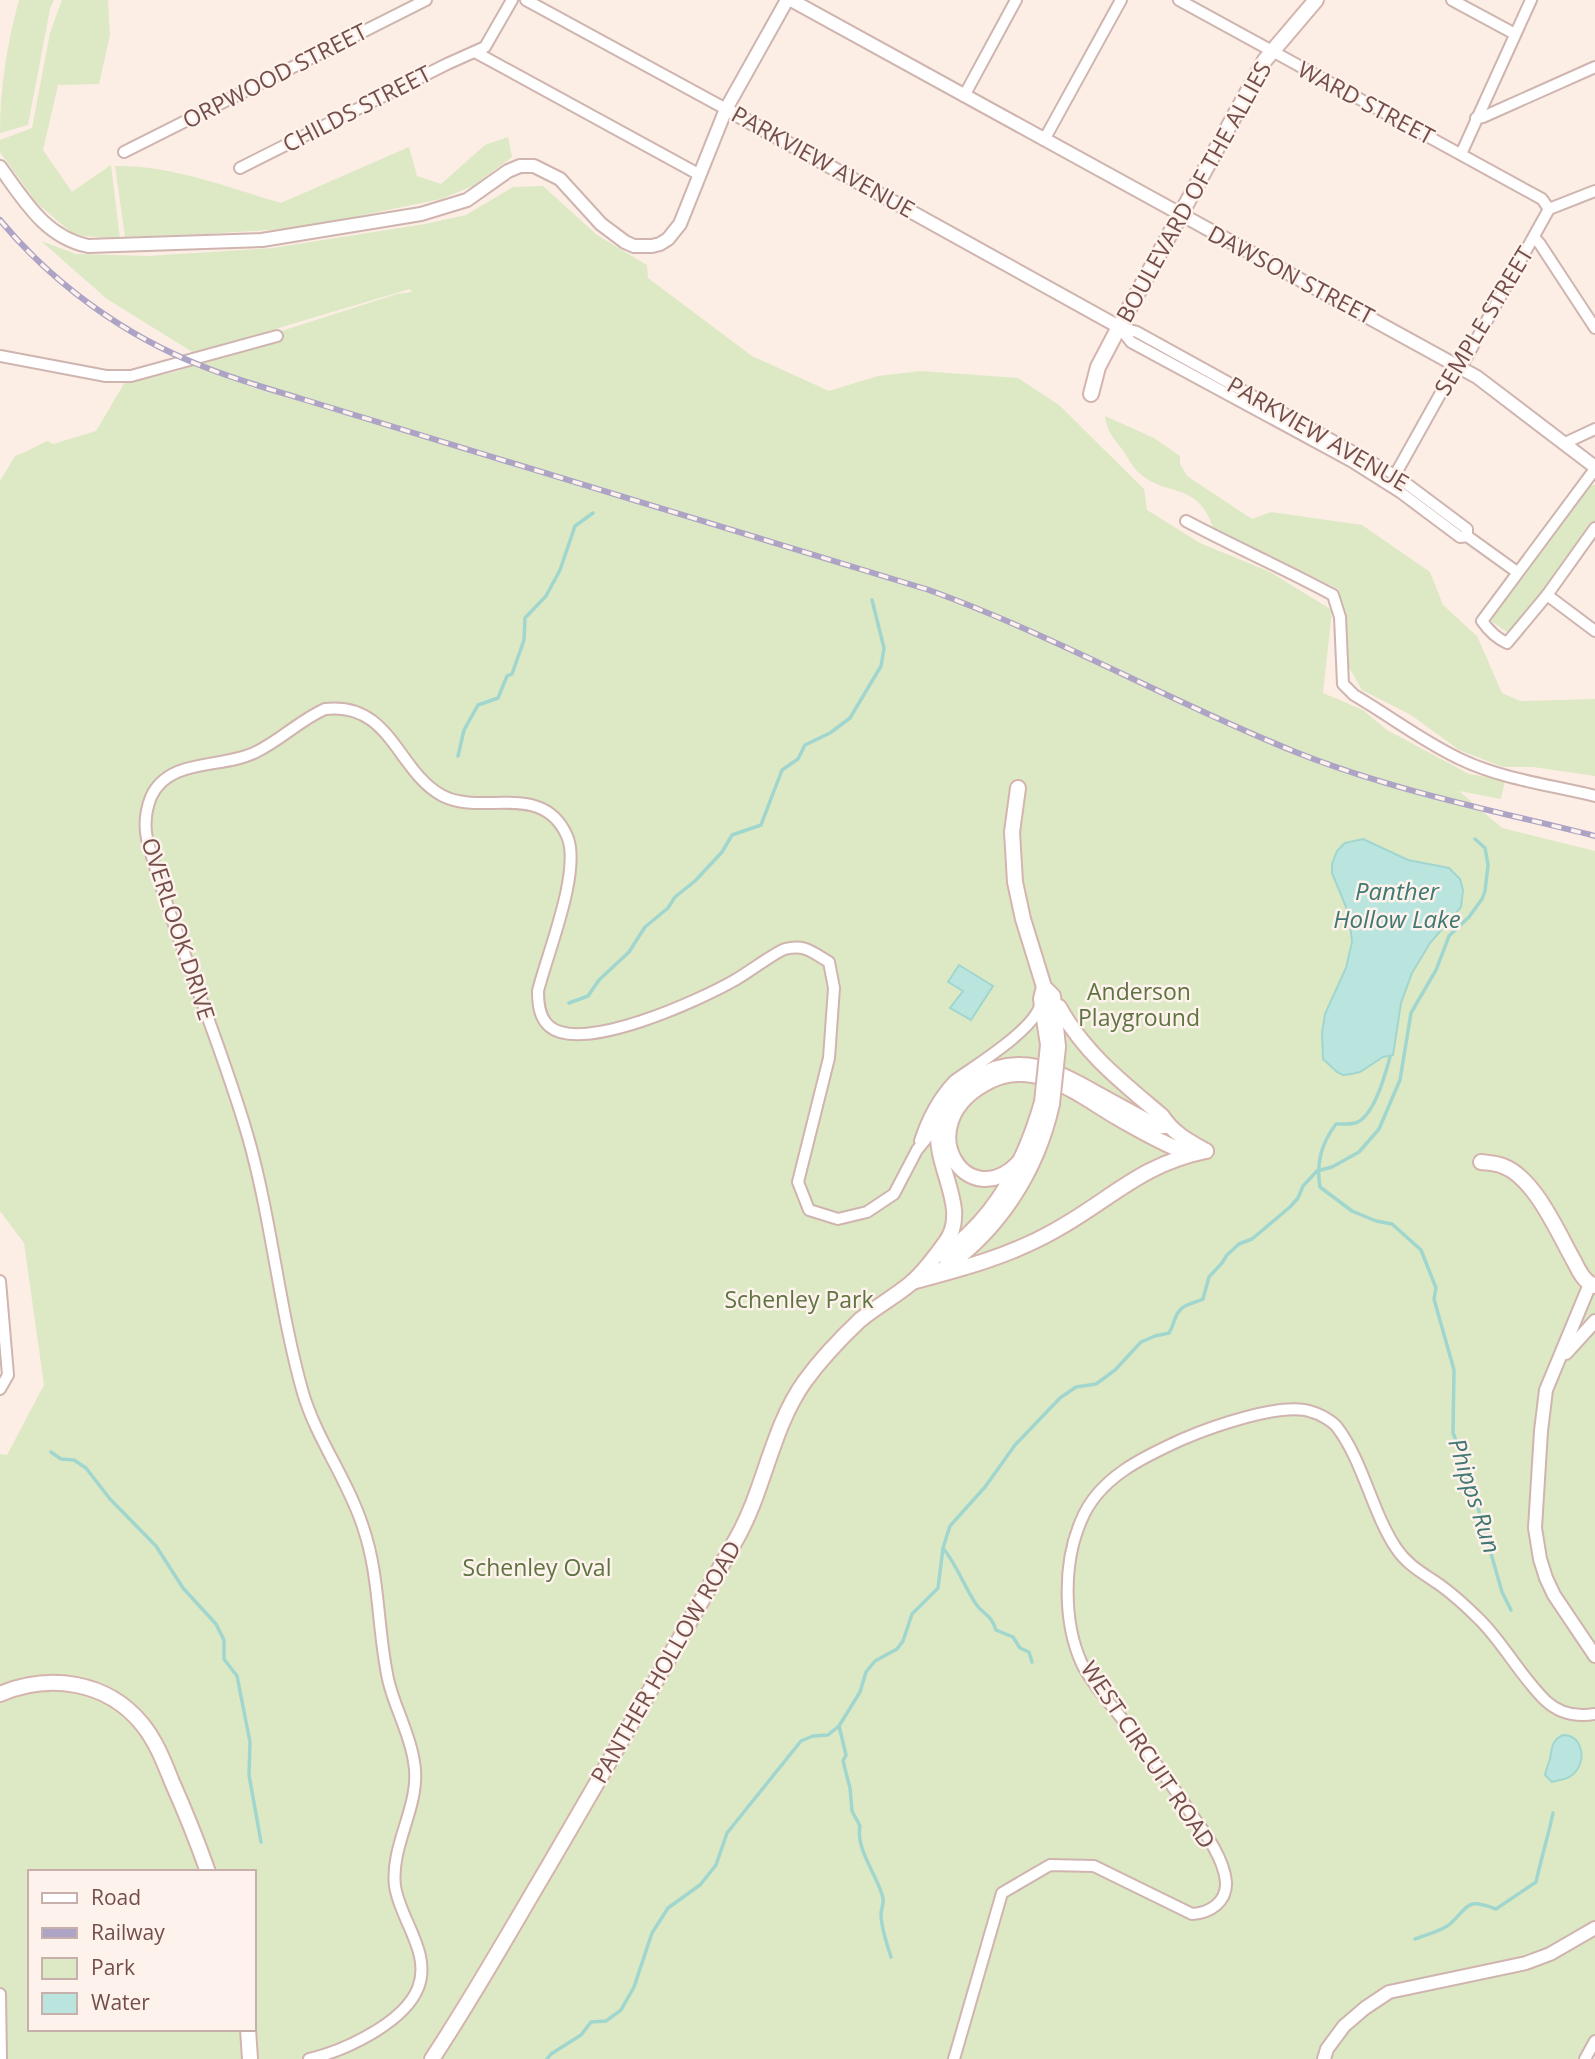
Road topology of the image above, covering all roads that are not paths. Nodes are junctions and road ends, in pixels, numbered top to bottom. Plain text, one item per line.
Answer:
1 (426, 0) edge
2 (512, 0) edge
3 (526, 0) edge
4 (789, 0) edge
5 (1016, 0) edge
6 (1121, 0) edge
7 (1179, 0) edge
8 (1316, 0) edge
9 (1452, 0) edge
10 (1531, 0) edge
11 (1515, 34) junction
12 (1271, 51) junction
13 (475, 52) junction
14 (1595, 67) edge
15 (964, 96) junction
16 (726, 109) junction
17 (1476, 118) junction
18 (1044, 140) junction
19 (124, 152) dead end
20 (1461, 154) junction
21 (0, 167) edge
22 (240, 168) dead end
23 (700, 175) junction
24 (1595, 191) edge
25 (1549, 209) junction
26 (1180, 215) junction
27 (1534, 237) junction
28 (1592, 315) edge
29 (1119, 327) junction
30 (1595, 328) edge
31 (277, 336) dead end
32 (0, 356) edge
33 (1458, 367) junction
34 (1091, 394) dead end
35 (1595, 429) edge
36 (1565, 443) junction
37 (1595, 468) edge
38 (1395, 475) junction
39 (1186, 521) dead end
40 (1595, 528) edge
41 (1467, 536) junction
42 (1517, 572) junction
43 (1547, 595) junction
44 (1595, 631) edge
45 (1018, 788) dead end
46 (1595, 796) edge
47 (1046, 994) junction
48 (1047, 1103) junction
49 (938, 1124) junction
50 (1169, 1126) junction
51 (1161, 1142) junction
52 (917, 1150) junction
53 (1190, 1154) junction
54 (1021, 1160) junction
55 (1481, 1162) dead end
56 (1151, 1168) junction
57 (929, 1271) junction
58 (0, 1280) edge
59 (1592, 1285) edge
60 (1595, 1321) edge
61 (1557, 1363) junction
62 (0, 1389) edge
63 (1595, 1656) edge
64 (0, 1694) edge
65 (1595, 1714) edge
66 (207, 1870) edge
67 (1595, 1928) edge
68 (0, 1994) edge
69 (248, 2031) edge
70 (1595, 2041) edge
71 (1, 2059) edge
72 (250, 2059) edge
73 (309, 2059) edge
74 (432, 2059) edge
75 (954, 2059) edge
76 (1324, 2059) edge
77 (1585, 2059) edge

1 - 19 street, ORPWOOD STREET
2 - 13 street, CHILDS STREET
3 - 16 street, PARKVIEW AVENUE
4 - 15 street, DAWSON STREET
4 - 16 street
5 - 15 street
6 - 18 street
7 - 12 street, WARD STREET
8 - 12 main road, BOULEVARD OF THE ALLIES
9 - 11 street
10 - 11 street
11 - 17 street
12 - 20 street, WARD STREET
12 - 26 main road, BOULEVARD OF THE ALLIES
13 - 22 street, CHILDS STREET
13 - 23 street
14 - 17 street
15 - 18 street, DAWSON STREET
16 - 23 street
16 - 29 street, PARKVIEW AVENUE
17 - 20 street
18 - 26 street, DAWSON STREET
20 - 25 street, WARD STREET
21 - 23 street
24 - 25 street
25 - 27 street, SEMPLE STREET
26 - 29 main road, BOULEVARD OF THE ALLIES
26 - 33 street, DAWSON STREET
27 - 28 street
27 - 33 street, SEMPLE STREET
28 - 30 street
29 - 34 main road, BOULEVARD OF THE ALLIES
29 - 38 street, PARKVIEW AVENUE
29 - 41 street, PARKVIEW AVENUE
31 - 32 street
33 - 36 street, DAWSON STREET
33 - 38 street, SEMPLE STREET
35 - 36 street
36 - 37 street, DAWSON STREET
37 - 42 street
38 - 41 street, PARKVIEW AVENUE
39 - 46 street
40 - 43 street
41 - 42 street, PARKVIEW AVENUE
42 - 43 street
43 - 44 street
45 - 47 main road
47 - 48 main road, bridge
47 - 50 main road
47 - 52 street, OVERLOOK DRIVE
48 - 54 main road
48 - 57 main road
49 - 50 main road
49 - 52 street, OVERLOOK DRIVE
49 - 57 main road
50 - 51 main road
50 - 53 main road
51 - 53 main road
51 - 54 main road
51 - 56 main road
52 - 73 street, OVERLOOK DRIVE
53 - 56 main road
54 - 57 main road
55 - 59 main road
56 - 57 main road
57 - 74 main road, PANTHER HOLLOW ROAD
58 - 62 street
59 - 61 street
60 - 61 street
61 - 63 street
64 - 66 main road
65 - 75 street, WEST CIRCUIT ROAD
67 - 76 street
68 - 71 street
69 - 72 main road
70 - 77 street

